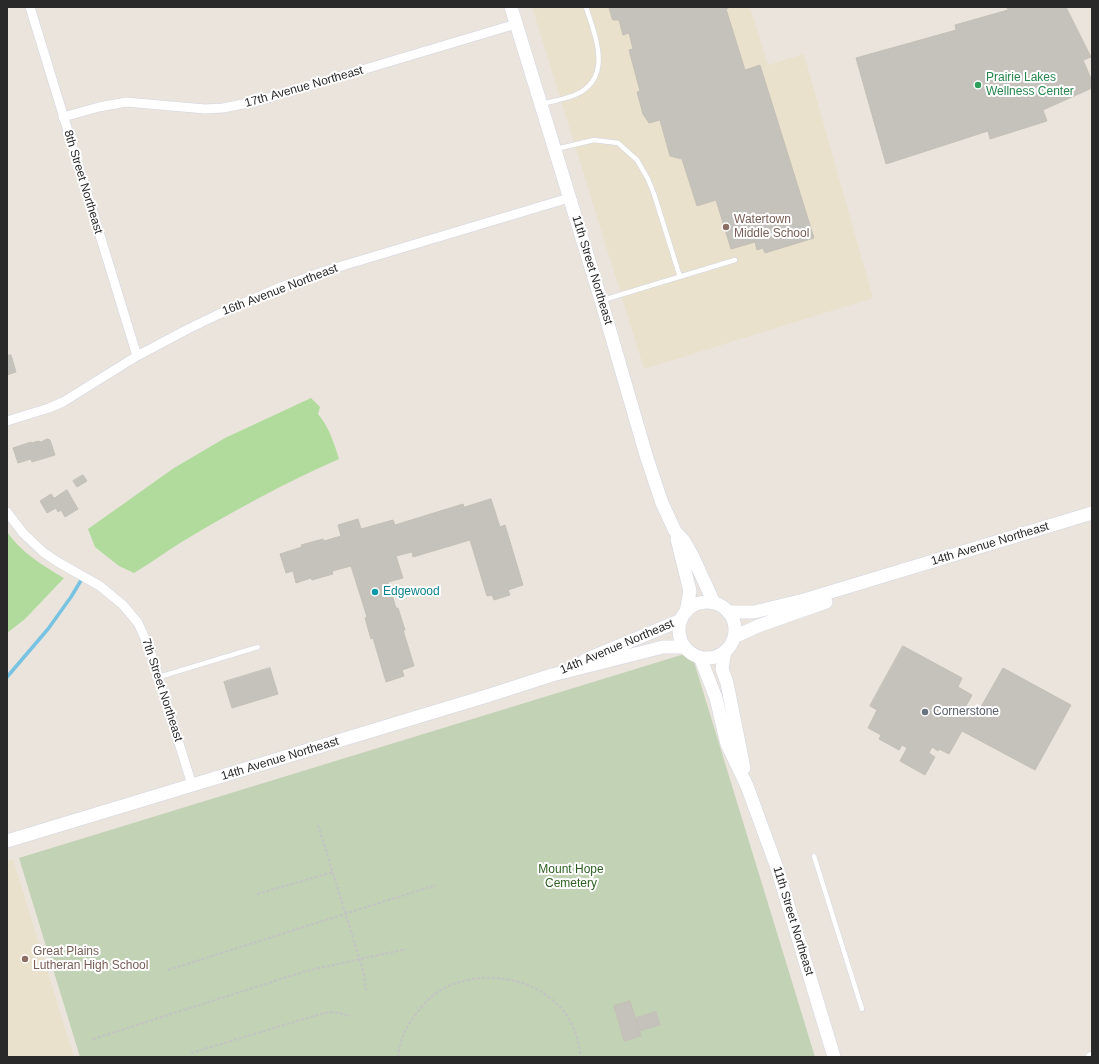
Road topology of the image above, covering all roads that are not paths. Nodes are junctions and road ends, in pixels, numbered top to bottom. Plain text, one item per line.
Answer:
1 (30, 7) edge
2 (511, 7) edge
3 (586, 7) edge
4 (516, 24) junction
5 (541, 105) junction
6 (63, 117) junction
7 (554, 150) junction
8 (569, 198) junction
9 (735, 260) dead end
10 (680, 276) junction
11 (601, 300) junction
12 (137, 356) junction
13 (7, 421) edge
14 (7, 512) edge
15 (1092, 513) edge
16 (675, 531) junction
17 (888, 574) junction
18 (714, 603) junction
19 (728, 612) junction
20 (684, 616) junction
21 (734, 637) junction
22 (258, 647) dead end
23 (685, 647) junction
24 (725, 651) junction
25 (700, 657) junction
26 (552, 675) junction
27 (159, 677) junction
28 (192, 786) junction
29 (747, 786) junction
30 (7, 841) edge
31 (814, 856) dead end
32 (862, 1009) dead end
33 (834, 1057) edge

1 - 6 street, 8th Street Northeast
2 - 4 main road, 11th Street Northeast
3 - 5 lane
4 - 5 main road, 11th Street Northeast
4 - 6 street, 17th Avenue Northeast
5 - 7 main road, 11th Street Northeast
6 - 12 street, 8th Street Northeast
7 - 8 main road, 11th Street Northeast
7 - 10 lane
8 - 11 main road, 11th Street Northeast
8 - 12 street, 16th Avenue Northeast
9 - 10 lane
10 - 11 lane
11 - 16 main road, 11th Street Northeast
12 - 13 street, 16th Avenue Northeast
14 - 27 street, 7th Street Northeast
15 - 17 main road, 14th Avenue Northeast
16 - 18 main road, 11th Street Northeast
16 - 20 main road, 11th Street Northeast
17 - 19 main road, 14th Avenue Northeast
17 - 21 main road, 14th Avenue Northeast
18 - 19 main road
18 - 20 main road
19 - 21 main road
20 - 23 main road
20 - 26 main road, 14th Avenue Northeast
21 - 24 main road
22 - 27 lane
23 - 25 main road
23 - 26 main road, 14th Avenue Northeast
24 - 25 main road
24 - 29 main road, 11th Street Northeast
25 - 29 main road, 11th Street Northeast
26 - 28 main road, 14th Avenue Northeast
27 - 28 street, 7th Street Northeast
28 - 30 main road, 14th Avenue Northeast
29 - 33 main road, 11th Street Northeast
31 - 32 lane

